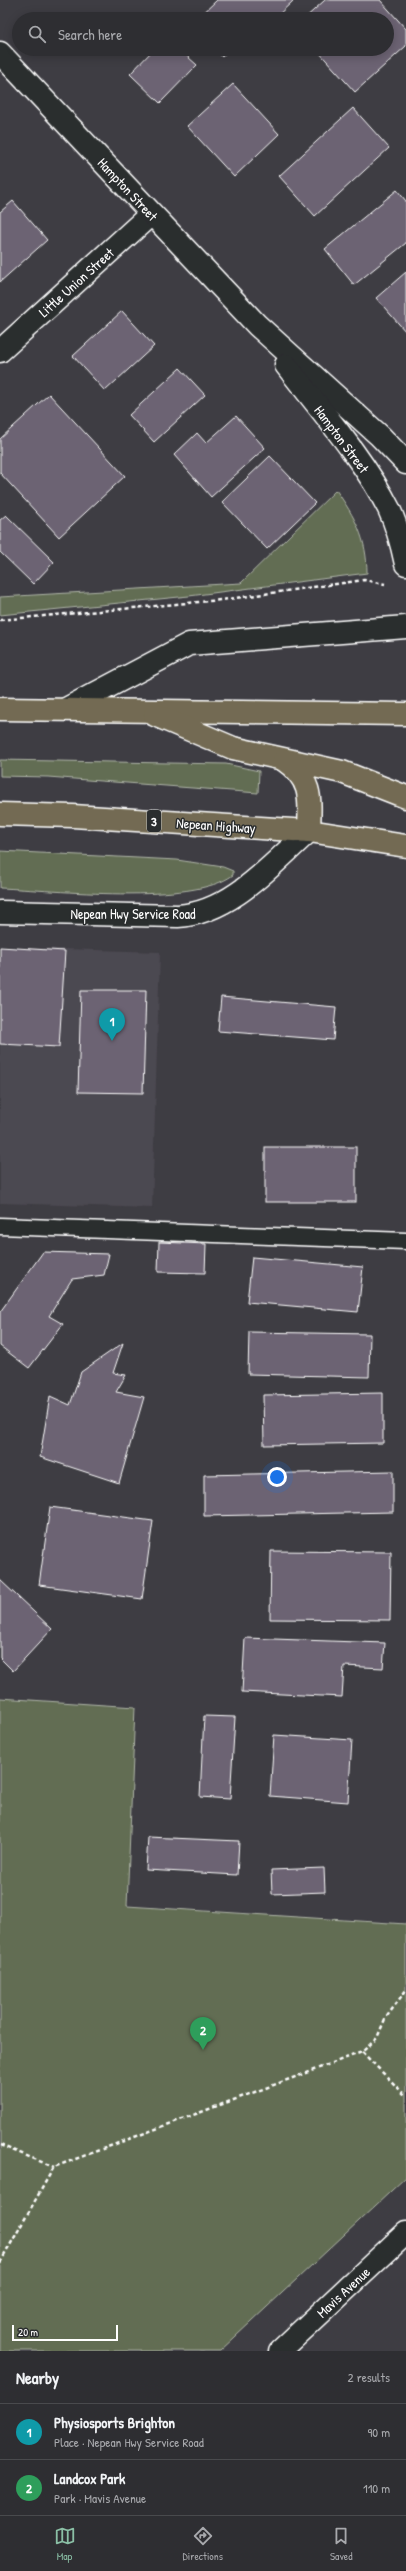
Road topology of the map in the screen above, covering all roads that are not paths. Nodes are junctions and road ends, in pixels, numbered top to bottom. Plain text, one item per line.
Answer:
1 (0, 53) edge
2 (151, 214) junction
3 (257, 325) junction
4 (0, 351) edge
5 (406, 463) edge
6 (406, 564) edge
7 (406, 627) edge
8 (0, 709) edge
9 (66, 710) junction
10 (146, 711) junction
11 (406, 714) edge
12 (284, 760) junction
13 (406, 797) edge
14 (0, 814) edge
15 (309, 831) junction
16 (406, 846) edge
17 (0, 912) edge
18 (0, 1226) edge
19 (406, 1241) edge
20 (406, 2233) edge
21 (280, 2351) edge

1 - 2 street, Hampton Street
2 - 3 street, Hampton Street
2 - 4 street, Little Union Street
3 - 5 street, Hampton Street
3 - 6 street, Hampton Street
7 - 9 street
8 - 9 highway
9 - 10 highway
10 - 11 highway
10 - 12 highway
12 - 13 highway
12 - 15 highway
14 - 15 highway, Nepean Highway / 3
15 - 16 highway, Nepean Highway / 3
15 - 17 street, Nepean Hwy Service Road
18 - 19 lane
20 - 21 street, Mavis Avenue

